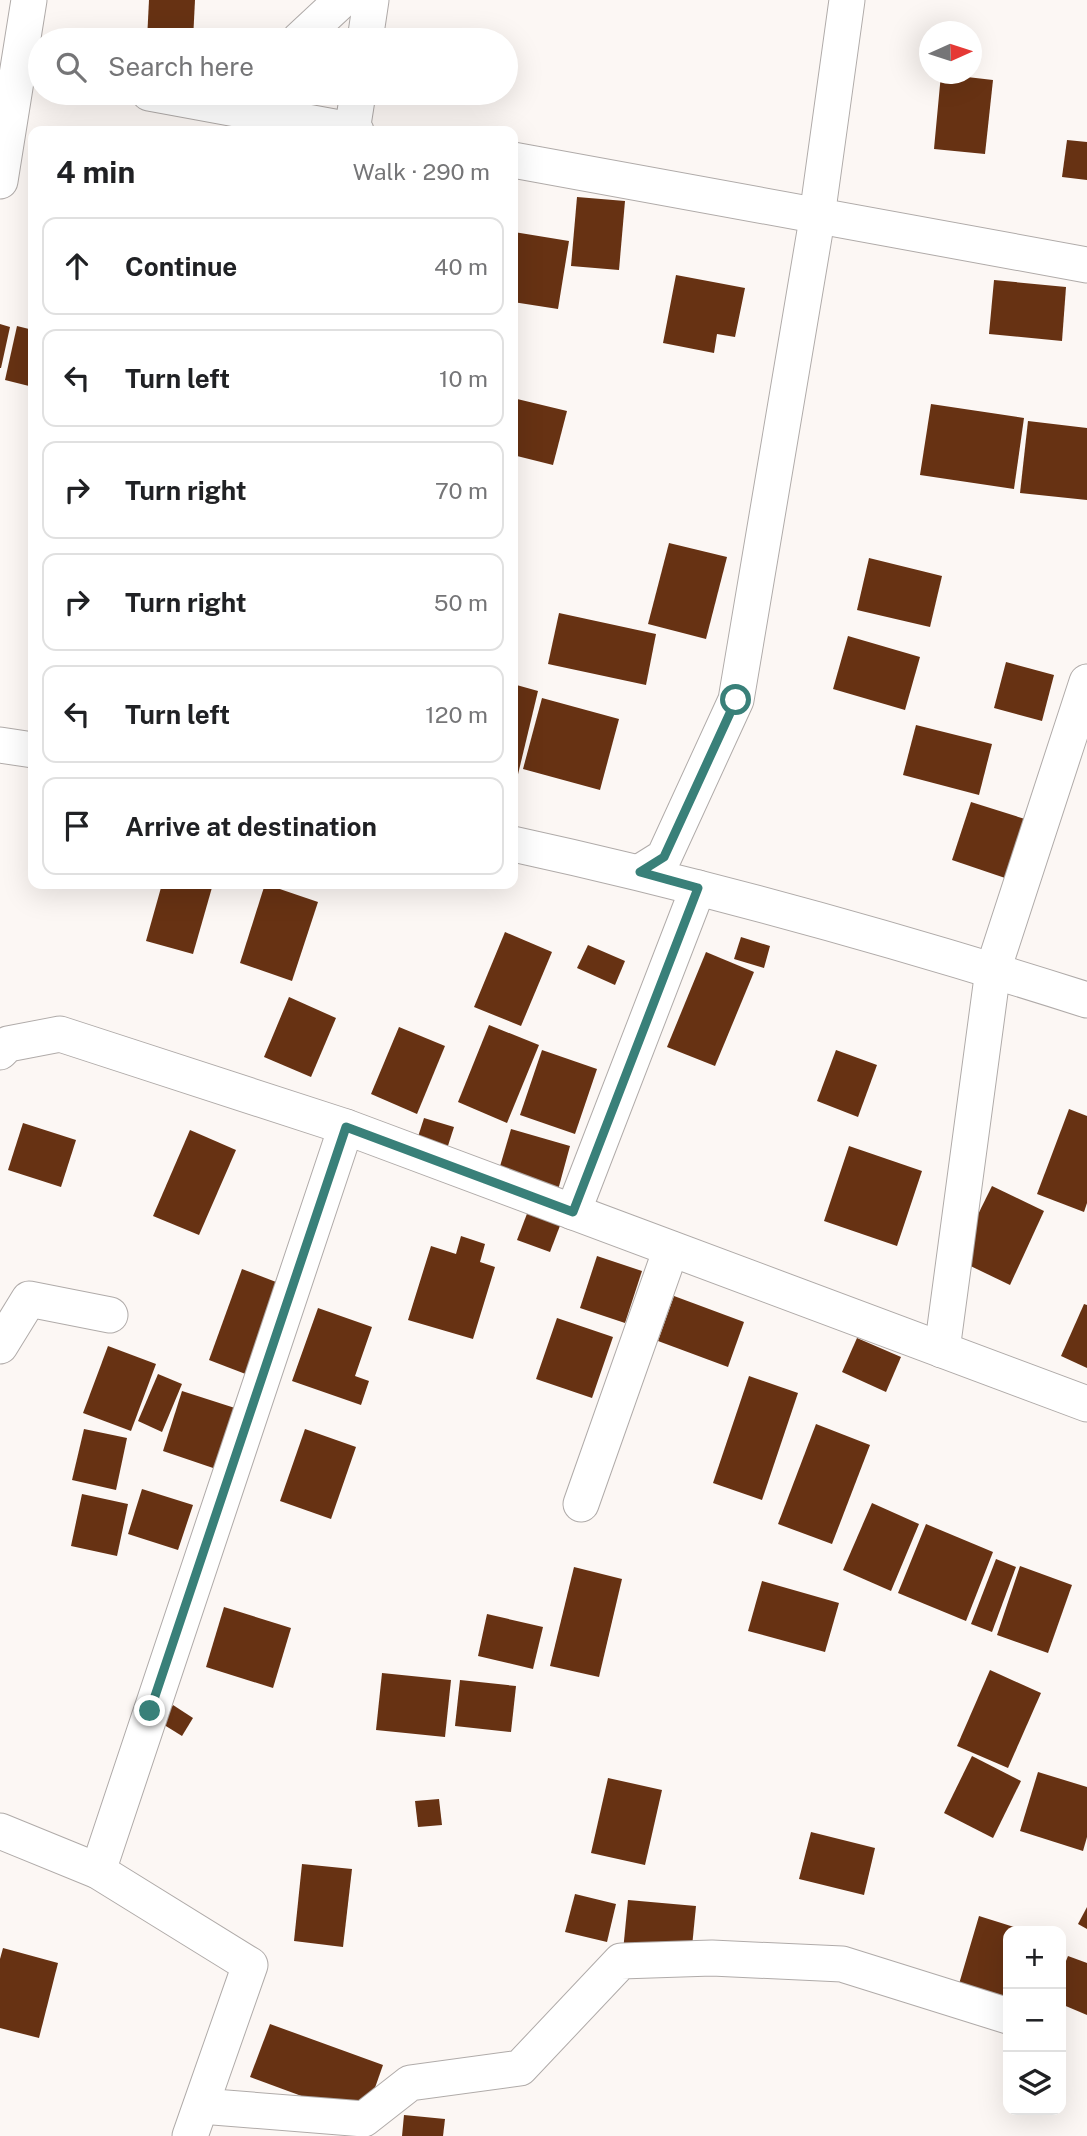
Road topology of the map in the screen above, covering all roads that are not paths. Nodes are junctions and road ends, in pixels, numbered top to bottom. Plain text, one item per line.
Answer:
1 (29, 0) edge
2 (342, 0) edge
3 (371, 0) edge
4 (847, 0) edge
5 (312, 28) edge
6 (367, 28) edge
7 (18, 83) edge
8 (254, 105) edge
9 (356, 105) edge
10 (334, 126) edge
11 (354, 126) edge
12 (518, 161) edge
13 (0, 181) edge
14 (817, 216) junction
15 (1087, 265) edge
16 (1087, 682) edge
17 (0, 746) edge
18 (28, 749) edge
19 (518, 845) edge
20 (640, 872) junction
21 (698, 888) junction
22 (993, 970) junction
23 (1087, 1000) edge
24 (0, 1052) edge
25 (346, 1127) junction
26 (573, 1212) junction
27 (671, 1249) junction
28 (110, 1315) dead end
29 (0, 1346) edge
30 (942, 1350) junction
31 (1087, 1404) edge
32 (582, 1504) dead end
33 (0, 1830) edge
34 (97, 1871) junction
35 (1003, 2013) edge
36 (195, 2121) edge

1 - 7 street
2 - 5 street
3 - 6 street
4 - 14 street
7 - 13 street
8 - 10 street
9 - 11 street
12 - 14 street
14 - 15 street
14 - 20 street
16 - 22 street
17 - 18 street
19 - 20 street
20 - 21 street
21 - 22 street
21 - 26 street
22 - 23 street
22 - 30 street
24 - 25 street
25 - 26 street
25 - 34 street
26 - 27 street
27 - 30 street
27 - 32 street
28 - 29 street
30 - 31 street
33 - 34 street
34 - 36 street
35 - 36 street

